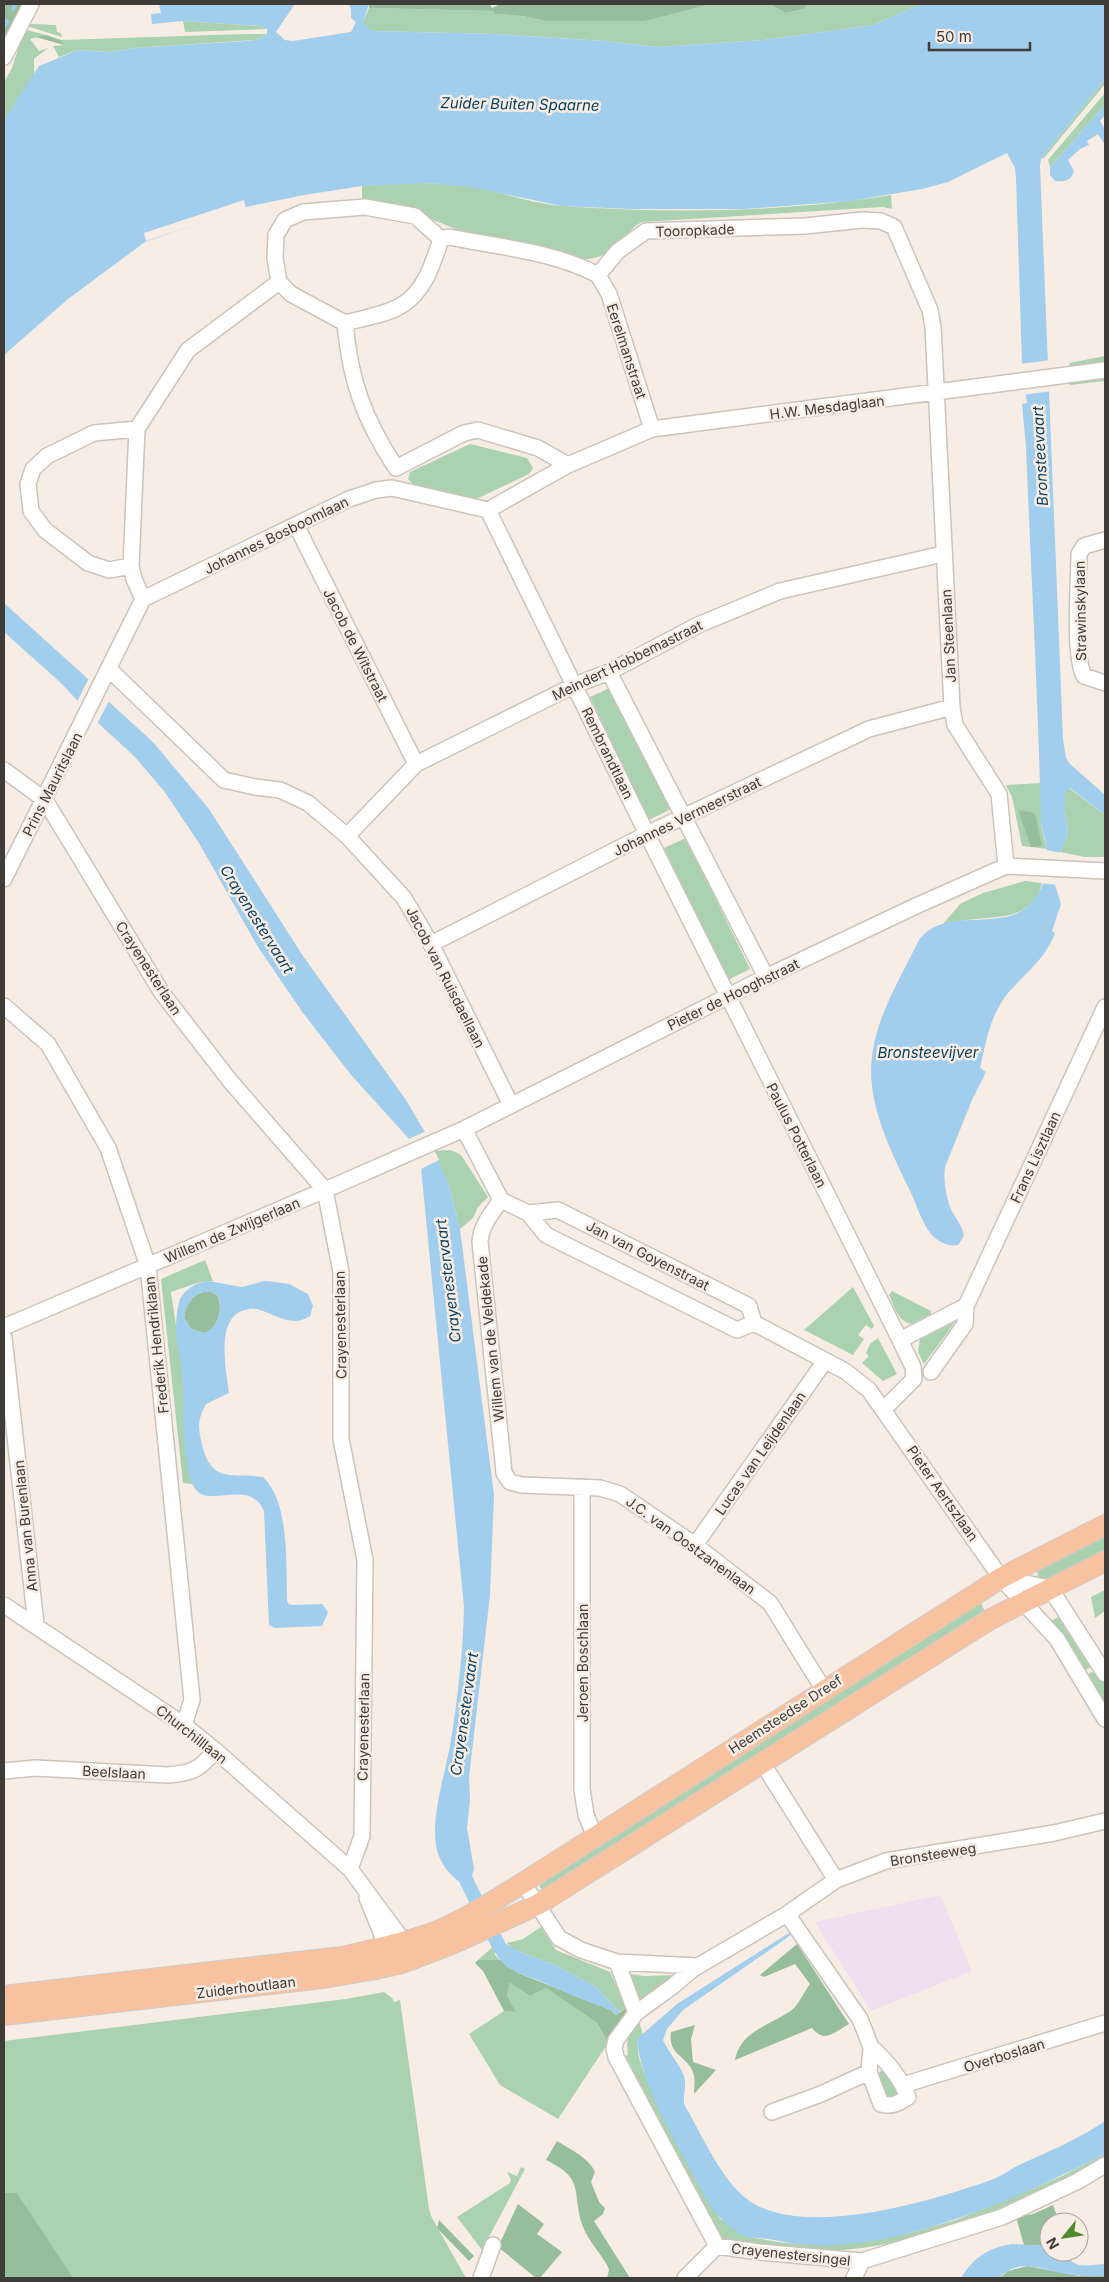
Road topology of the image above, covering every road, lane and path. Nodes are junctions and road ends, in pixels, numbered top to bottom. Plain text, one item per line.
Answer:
1 (31, 4) edge
2 (4, 57) edge
3 (881, 221) joint
4 (441, 239) junction
5 (598, 275) junction
6 (279, 282) junction
7 (345, 323) junction
8 (1105, 370) edge
9 (936, 393) junction
10 (137, 429) junction
11 (652, 430) junction
12 (568, 465) junction
13 (396, 468) junction
14 (392, 488) junction
15 (488, 510) junction
16 (296, 525) junction
17 (1105, 540) edge
18 (943, 554) junction
19 (131, 566) junction
20 (143, 599) junction
21 (109, 669) junction
22 (609, 672) junction
23 (1105, 683) edge
24 (575, 685) junction
25 (952, 708) junction
26 (416, 764) junction
27 (4, 770) edge
28 (45, 800) junction
29 (684, 817) junction
30 (647, 834) junction
31 (347, 836) junction
32 (1006, 866) junction
33 (1101, 872) edge
34 (4, 879) edge
35 (1105, 886) edge
36 (431, 944) junction
37 (766, 977) junction
38 (728, 996) junction
39 (4, 1006) edge
40 (1105, 1007) edge
41 (511, 1104) junction
42 (464, 1129) junction
43 (431, 1142) joint
44 (325, 1190) junction
45 (501, 1200) junction
46 (528, 1213) junction
47 (148, 1266) junction
48 (966, 1306) junction
49 (758, 1325) junction
50 (4, 1327) edge
51 (4, 1338) edge
52 (900, 1340) junction
53 (825, 1361) junction
54 (931, 1372) dead end
55 (884, 1409) junction
56 (510, 1482) joint
57 (582, 1487) junction
58 (1105, 1524) edge
59 (695, 1545) junction
60 (1105, 1561) edge
61 (1001, 1578) junction
62 (1050, 1588) junction
63 (1021, 1603) junction
64 (4, 1605) edge
65 (36, 1624) junction
66 (1105, 1674) edge
67 (824, 1690) junction
68 (1105, 1719) edge
69 (184, 1725) junction
70 (215, 1750) junction
71 (763, 1764) junction
72 (4, 1771) edge
73 (1105, 1821) edge
74 (595, 1837) junction
75 (350, 1869) junction
76 (836, 1880) junction
77 (523, 1883) junction
78 (537, 1905) junction
79 (478, 1910) joint
80 (787, 1914) junction
81 (395, 1944) junction
82 (617, 1962) junction
83 (402, 1963) junction
84 (697, 1966) junction
85 (4, 1996) edge
86 (636, 2013) junction
87 (4, 2015) edge
88 (1105, 2024) edge
89 (871, 2047) junction
90 (870, 2072) junction
91 (903, 2085) junction
92 (772, 2112) dead end
93 (1105, 2165) edge
94 (493, 2245) dead end
95 (717, 2246) junction
96 (862, 2261) junction
97 (481, 2278) edge
98 (685, 2278) edge
99 (854, 2278) edge

1 - 2 street
3 - 5 street, Tooropkade
3 - 9 street, Jan Steenlaan
4 - 5 street
4 - 6 street
4 - 7 street
5 - 11 street, Eerelmanstraat
6 - 7 street
6 - 10 street
7 - 13 street
8 - 9 street, H.W. Mesdaglaan
9 - 11 street, H.W. Mesdaglaan
9 - 18 street, Jan Steenlaan
10 - 19 street
10 - 19 street
11 - 12 street, H.W. Mesdaglaan
12 - 13 street
12 - 15 street, H.W. Mesdaglaan
13 - 14 street
14 - 15 street
14 - 16 street, Johannes Bosboomlaan
15 - 24 street, Rembrandtlaan
16 - 20 street, Johannes Bosboomlaan
16 - 26 street, Jacob de Witstraat
17 - 23 street, Strawinskylaan
18 - 22 street, Meindert Hobbemastraat
18 - 25 street, Jan Steenlaan
19 - 20 street
20 - 21 street, Prins Mauritslaan
21 - 28 street, Prins Mauritslaan
21 - 31 street, Jacob van Ruisdaellaan
22 - 24 street, Meindert Hobbemastraat
22 - 29 street
24 - 26 street, Meindert Hobbemastraat
24 - 30 street, Rembrandtlaan
25 - 29 street, Johannes Vermeerstraat
25 - 32 street, Jan Steenlaan
26 - 31 street, Meindert Hobbemastraat
27 - 28 street, Crayenesterlaan
28 - 34 street, Prins Mauritslaan
28 - 44 street, Crayenesterlaan
29 - 30 street, Johannes Vermeerstraat
29 - 37 street
30 - 36 street, Johannes Vermeerstraat
30 - 38 street, Rembrandtlaan
31 - 36 street, Jacob van Ruisdaellaan
32 - 33 street, Pieter de Hooghstraat
32 - 37 street, Pieter de Hooghstraat
33 - 35 street
36 - 41 street, Jacob van Ruisdaellaan
37 - 38 street, Pieter de Hooghstraat
38 - 41 street, Pieter de Hooghstraat
38 - 52 street, Paulus Potterlaan
39 - 47 street, Frederik Hendriklaan
40 - 48 street, Frans Lisztlaan
41 - 42 street, Pieter de Hooghstraat
42 - 43 street, Pieter de Hooghstraat
42 - 45 street
43 - 44 street, Willem de Zwijgerlaan
44 - 47 street, Willem de Zwijgerlaan
44 - 75 street, Crayenesterlaan
45 - 46 street, Jan van Goyenstraat
45 - 56 street, Willem van de Veldekade
46 - 49 street, Jan van Goyenstraat
46 - 49 street, Jan van Goyenstraat
47 - 50 street, Willem de Zwijgerlaan
47 - 69 street, Frederik Hendriklaan
48 - 52 street
48 - 54 street, Frans Lisztlaan
49 - 53 street, Pieter Aertszlaan
51 - 65 street, Anna van Burenlaan
52 - 55 street, Paulus Potterlaan
53 - 55 street, Pieter Aertszlaan
53 - 59 street, Lucas van Leijdenlaan
55 - 61 street, Pieter Aertszlaan
56 - 57 street, J.C. van Oostzanenlaan
57 - 59 street, J.C. van Oostzanenlaan
57 - 74 street, Jeroen Boschlaan
58 - 61 main road, Heemsteedse Dreef
59 - 67 street, J.C. van Oostzanenlaan
60 - 62 main road
61 - 62 street
61 - 63 street, Pieter Aertszlaan
61 - 67 main road, Heemsteedse Dreef
62 - 63 main road
62 - 66 street
63 - 68 street, Pieter Aertszlaan
63 - 71 main road
64 - 65 street, Churchilllaan
65 - 69 street, Churchilllaan
67 - 74 main road, Heemsteedse Dreef
69 - 70 street, Churchilllaan
70 - 72 street, Beelslaan
70 - 75 street, Churchilllaan
71 - 76 street
71 - 78 main road
73 - 76 street, Bronsteeweg
74 - 77 main road, Heemsteedse Dreef
75 - 81 street, Churchilllaan
76 - 80 street, Bronsteeweg
77 - 78 street
77 - 79 main road, Heemsteedse Dreef
78 - 82 street
78 - 83 main road, Zuiderhoutlaan
79 - 81 main road, Zuiderhoutlaan
80 - 84 street, Bronsteeweg
80 - 89 street
81 - 83 street, Churchilllaan
81 - 85 main road, Zuiderhoutlaan
82 - 84 street
82 - 86 street
83 - 87 main road, Zuiderhoutlaan
84 - 86 street, Bronsteeweg
86 - 95 street, Crayenestersingel
88 - 91 street, Overboslaan
89 - 90 street
89 - 91 street
90 - 91 street
90 - 92 street
93 - 96 street, Crayenestersingel
94 - 97 street
95 - 96 street, Crayenestersingel
95 - 98 street
96 - 99 street

